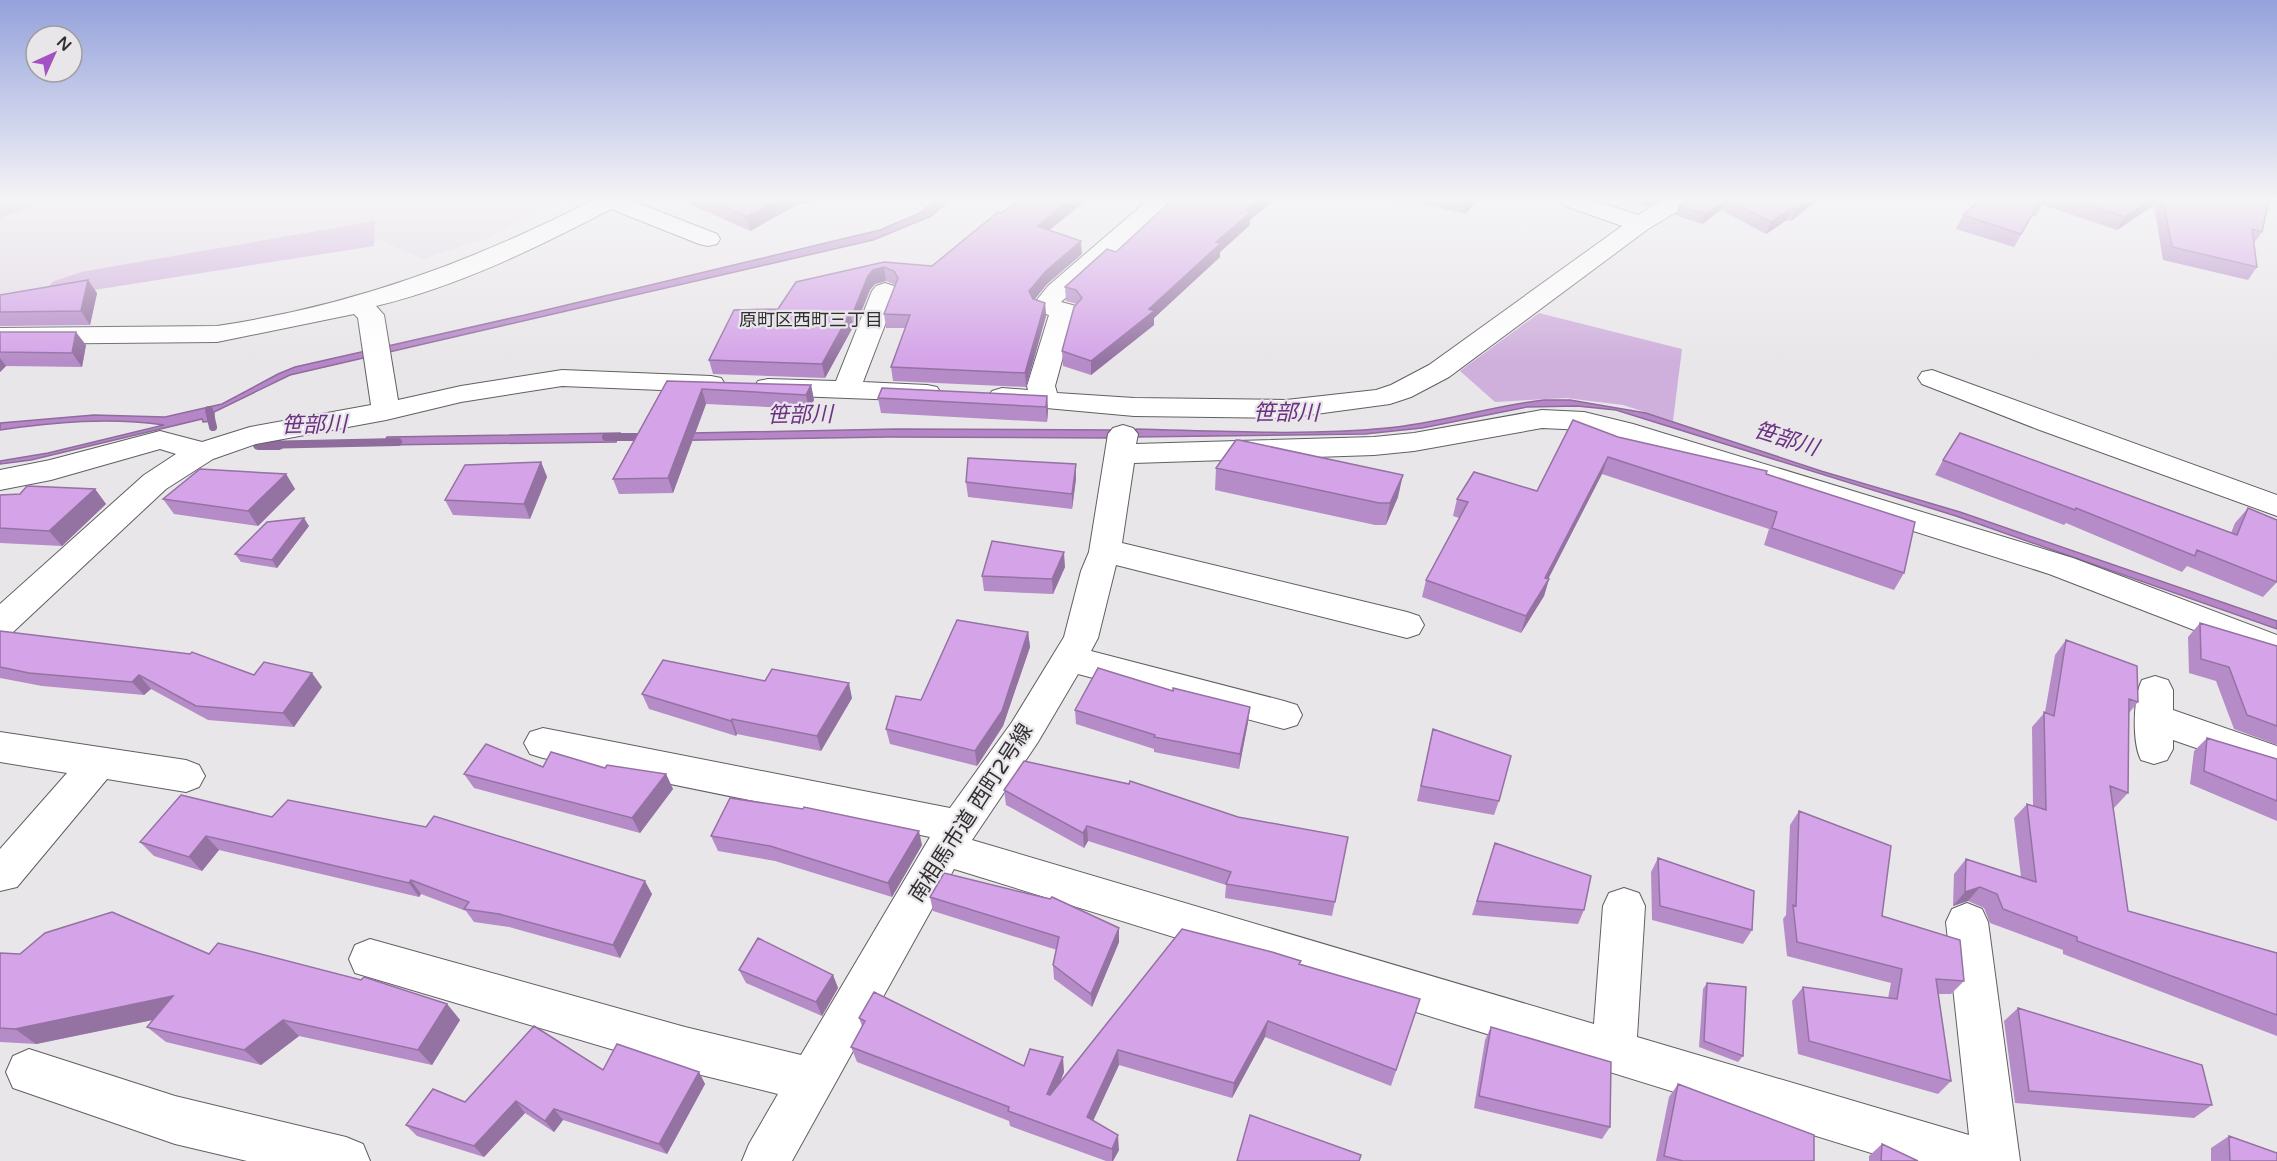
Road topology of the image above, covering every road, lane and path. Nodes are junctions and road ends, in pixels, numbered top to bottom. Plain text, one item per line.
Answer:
1 (501, 254) edge
2 (1099, 254) edge
3 (1599, 254) edge
4 (885, 291) dead end
5 (342, 307) junction
6 (0, 336) edge
7 (1932, 378) dead end
8 (846, 390) junction
9 (385, 398) junction
10 (1044, 399) junction
11 (1126, 432) junction
12 (203, 452) junction
13 (0, 480) edge
14 (2277, 506) edge
15 (1105, 552) junction
16 (0, 624) edge
17 (1407, 625) dead end
18 (2277, 649) edge
19 (1069, 658) junction
20 (1284, 715) dead end
21 (2155, 719) dead end
22 (543, 743) dead end
23 (0, 747) edge
24 (2277, 761) edge
25 (99, 762) junction
26 (186, 776) dead end
27 (952, 837) junction
28 (3, 874) dead end
29 (1624, 906) dead end
30 (1967, 922) dead end
31 (370, 960) dead end
32 (1614, 1051) junction
33 (29, 1072) dead end
34 (813, 1080) junction
35 (346, 1161) edge
36 (766, 1161) edge
37 (1975, 1161) edge
38 (1996, 1161) edge

1 - 5 street
2 - 10 street
3 - 11 street
4 - 8 street
5 - 6 street
5 - 9 street
7 - 14 street
8 - 9 street
8 - 10 street
9 - 12 street
10 - 11 street
11 - 15 street, 南相馬市道 西町2号線
11 - 18 street
12 - 13 street
12 - 16 street
15 - 17 street
15 - 19 street, 南相馬市道 西町2号線
19 - 20 street
19 - 27 street, 南相馬市道 西町2号線
21 - 24 street
22 - 27 street
23 - 25 street
25 - 26 street
25 - 28 street
27 - 32 street
27 - 34 street, 南相馬市道 西町2号線
29 - 32 street
30 - 38 street
31 - 34 street
32 - 37 street
33 - 35 street
34 - 36 street, 南相馬市道 西町2号線

